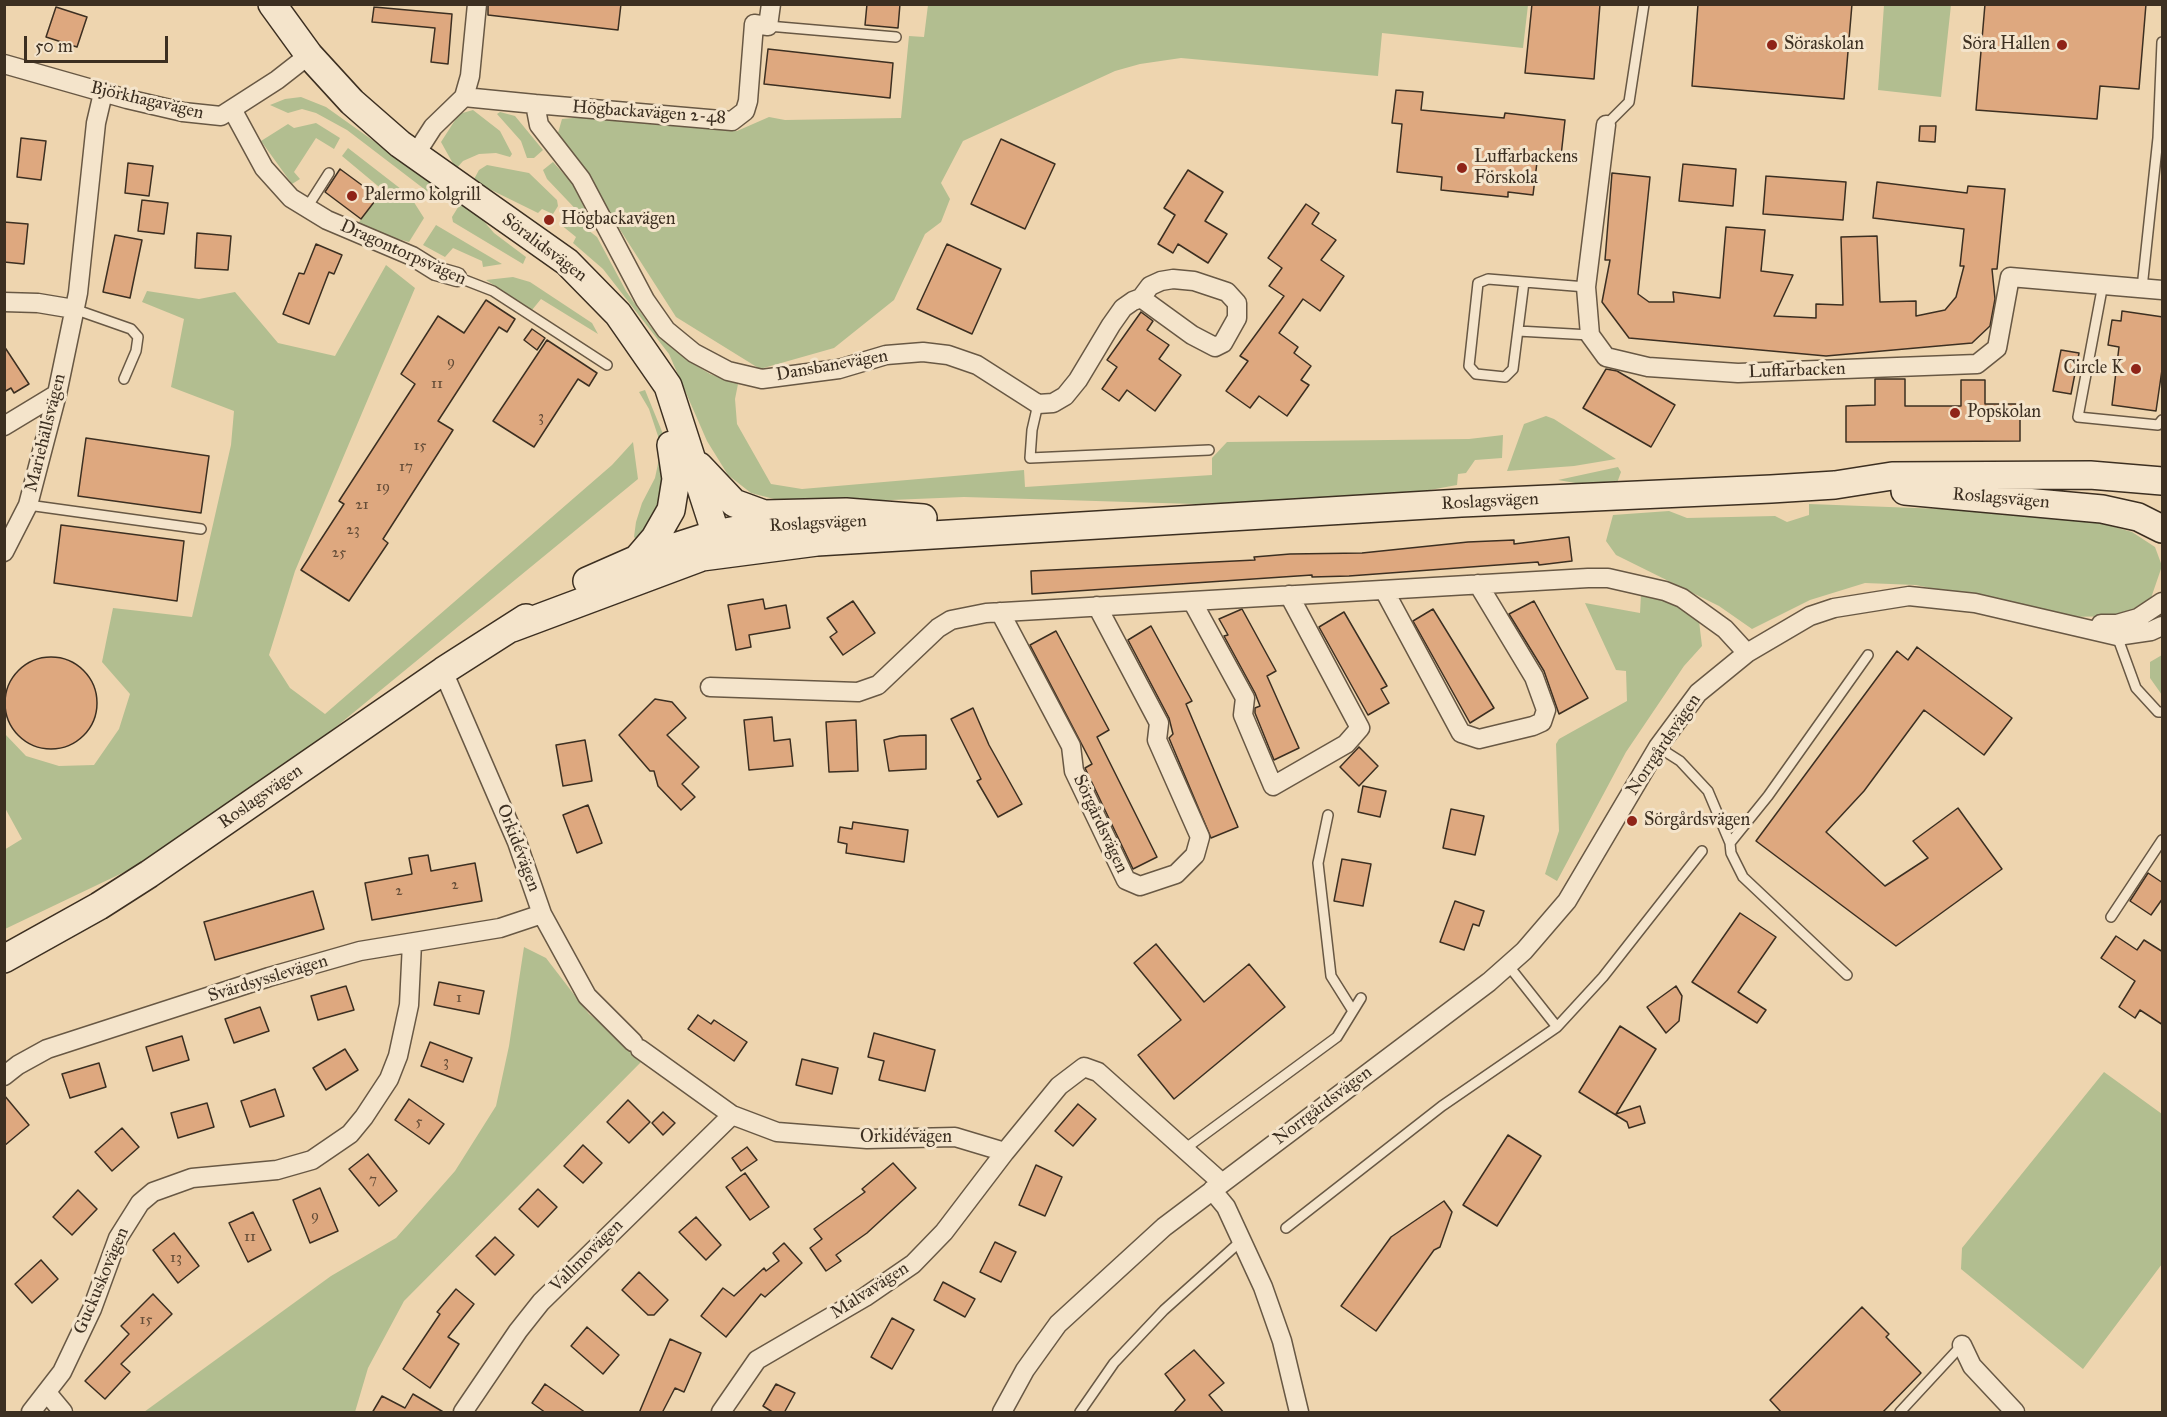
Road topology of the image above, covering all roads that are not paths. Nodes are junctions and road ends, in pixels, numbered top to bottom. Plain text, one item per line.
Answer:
1 (272, 4) edge
2 (477, 4) edge
3 (771, 4) edge
4 (1644, 4) edge
5 (768, 26) junction
6 (896, 37) dead end
7 (2163, 42) edge
8 (309, 55) junction
9 (4, 64) edge
10 (103, 93) junction
11 (464, 97) junction
12 (535, 104) junction
13 (231, 109) junction
14 (1606, 125) joint
15 (415, 155) junction
16 (329, 173) dead end
17 (306, 209) junction
18 (457, 277) joint
19 (1524, 282) junction
20 (2103, 284) junction
21 (1586, 287) junction
22 (2142, 288) junction
23 (2163, 290) edge
24 (1142, 298) junction
25 (4, 302) edge
26 (74, 309) junction
27 (1518, 331) junction
28 (1590, 335) junction
29 (607, 365) dead end
30 (124, 379) dead end
31 (57, 394) junction
32 (1038, 405) junction
33 (2163, 420) edge
34 (4, 426) edge
35 (1209, 450) dead end
36 (682, 452) junction
37 (2163, 481) edge
38 (1835, 485) junction
39 (28, 505) junction
40 (922, 518) junction
41 (1146, 522) junction
42 (2163, 529) edge
43 (201, 530) dead end
44 (709, 545) junction
45 (4, 552) edge
46 (637, 559) junction
47 (1478, 584) junction
48 (1384, 590) junction
49 (1289, 595) junction
50 (1192, 601) junction
51 (2163, 602) edge
52 (1097, 606) junction
53 (1000, 612) junction
54 (2163, 626) edge
55 (512, 628) junction
56 (2117, 630) junction
57 (1747, 652) junction
58 (1868, 655) dead end
59 (443, 671) junction
60 (710, 687) dead end
61 (2163, 712) edge
62 (1658, 747) junction
63 (1328, 815) dead end
64 (2163, 840) edge
65 (1730, 843) junction
66 (1702, 851) dead end
67 (542, 914) junction
68 (2111, 917) dead end
69 (412, 943) junction
70 (4, 958) edge
71 (1508, 965) junction
72 (1847, 975) dead end
73 (1361, 998) dead end
74 (1353, 1011) junction
75 (1557, 1027) junction
76 (4, 1076) edge
77 (732, 1115) junction
78 (1186, 1148) junction
79 (1005, 1152) junction
80 (1216, 1186) junction
81 (1287, 1228) dead end
82 (1241, 1241) junction
83 (1962, 1345) joint
84 (48, 1394) junction
85 (31, 1413) edge
86 (63, 1413) edge
87 (463, 1413) edge
88 (721, 1413) edge
89 (1002, 1413) edge
90 (1080, 1413) edge
91 (1299, 1413) edge
92 (1900, 1413) edge
93 (2014, 1413) edge

1 - 8 main road, Söralidsvägen
2 - 11 street
3 - 5 street
4 - 14 lane
5 - 6 lane
5 - 12 street, Högbackavägen 2-48
7 - 22 lane
8 - 13 street, Björkhagavägen
8 - 15 main road, Söralidsvägen
9 - 10 street, Björkhagavägen
10 - 13 street, Björkhagavägen
10 - 26 street, Mariehällsvägen
11 - 12 street
11 - 15 street
12 - 32 street, Dansbanevägen
13 - 17 street, Dragontorpsvägen
14 - 21 street
15 - 36 main road, Söralidsvägen
16 - 17 lane
17 - 18 street, Dragontorpsvägen
18 - 29 lane, Dragontorpsvägen
19 - 21 lane
19 - 27 lane
19 - 27 lane
20 - 22 street, Luffarbacken
20 - 28 street, Luffarbacken
20 - 33 lane
21 - 28 street
22 - 23 street, Luffarbacken
24 - 24 street
24 - 32 street
25 - 26 street
26 - 30 lane
26 - 31 street, Mariehällsvägen
27 - 28 lane
31 - 34 street
31 - 39 street, Mariehällsvägen
32 - 35 lane
36 - 40 main road
36 - 44 main road, Söralidsvägen
36 - 46 main road
37 - 38 main road, Roslagsvägen
38 - 41 main road, Roslagsvägen
38 - 42 main road, Roslagsvägen
39 - 43 lane
39 - 45 street, Mariehällsvägen
40 - 41 main road, Roslagsvägen
40 - 44 main road, Roslagsvägen
41 - 44 main road, Roslagsvägen
44 - 46 main road, Roslagsvägen
44 - 55 main road, Roslagsvägen
46 - 55 main road, Roslagsvägen
47 - 48 street
47 - 48 street
47 - 57 street
48 - 49 street
49 - 50 street
49 - 50 street
50 - 52 street
51 - 56 street, Norrgårdsvägen
52 - 53 street
52 - 53 street, Sörgårdsvägen
53 - 60 street
54 - 56 street, Norrgårdsvägen
55 - 59 main road, Roslagsvägen
56 - 57 street, Norrgårdsvägen
56 - 61 lane
57 - 62 street, Norrgårdsvägen
58 - 65 lane
59 - 67 street, Orkidévägen
59 - 70 main road, Roslagsvägen
62 - 65 lane
62 - 71 street, Norrgårdsvägen
63 - 74 lane
64 - 68 lane
65 - 72 lane
66 - 75 lane
67 - 69 street, Svärdsysslevägen
67 - 77 street, Orkidévägen
69 - 76 street, Svärdsysslevägen
69 - 84 street, Guckuskovägen
71 - 75 lane
71 - 80 street, Norrgårdsvägen
73 - 74 lane
74 - 78 lane
75 - 81 lane
77 - 79 street, Orkidévägen
77 - 87 street, Vallmovägen
78 - 79 street
78 - 80 street
79 - 88 street, Malvavägen
80 - 82 street
80 - 89 street, Norrgårdsvägen
82 - 90 lane
82 - 91 street
83 - 92 lane
83 - 93 street
84 - 85 street, Guckuskovägen
84 - 86 street

